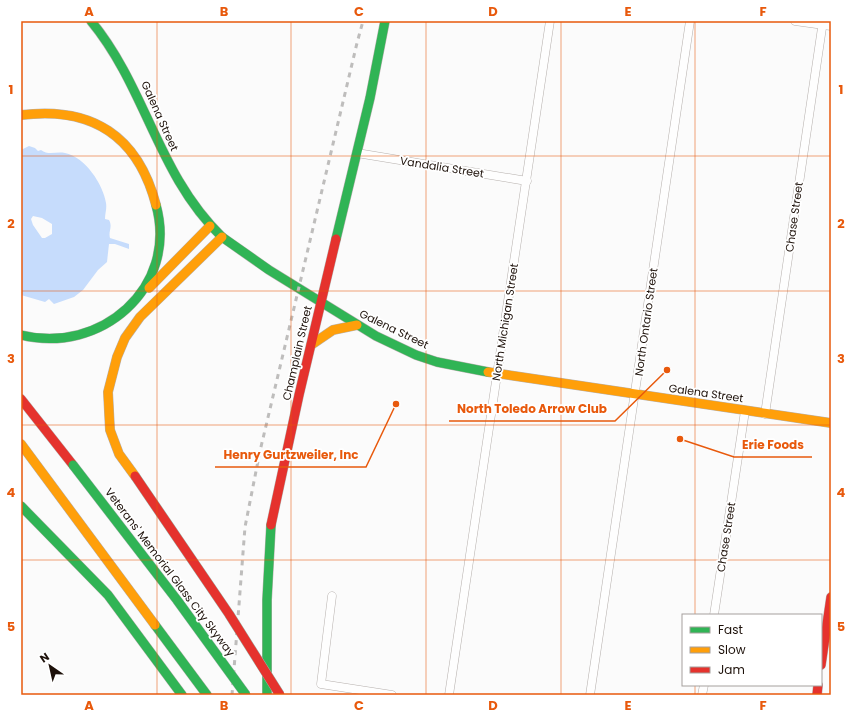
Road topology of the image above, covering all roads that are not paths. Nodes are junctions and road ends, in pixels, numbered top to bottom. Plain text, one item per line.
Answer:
1 (91, 21) edge
2 (385, 21) edge
3 (550, 21) edge
4 (690, 21) edge
5 (795, 21) edge
6 (826, 24) edge
7 (21, 115) edge
8 (357, 153) junction
9 (526, 181) junction
10 (210, 226) junction
11 (222, 237) junction
12 (137, 300) junction
13 (321, 304) junction
14 (357, 325) junction
15 (21, 335) edge
16 (311, 345) junction
17 (498, 373) junction
18 (635, 395) junction
19 (21, 400) edge
20 (745, 411) junction
21 (765, 414) junction
22 (831, 423) edge
23 (21, 444) edge
24 (21, 506) edge
25 (332, 596) dead end
26 (831, 597) edge
27 (714, 614) edge
28 (822, 658) edge
29 (182, 695) edge
30 (207, 695) edge
31 (246, 695) edge
32 (266, 695) edge
33 (280, 695) edge
34 (392, 695) edge
35 (449, 695) edge
36 (590, 695) edge

1 - 10 main road, Galena Street
2 - 8 main road, Champlain Street
3 - 9 street, North Michigan Street
4 - 18 street, North Ontario Street
5 - 6 street
6 - 21 street, Chase Street
7 - 12 main road
8 - 9 street, Vandalia Street
8 - 13 main road, Champlain Street
9 - 17 street, North Michigan Street
10 - 11 main road, Galena Street
10 - 12 main road
11 - 13 main road, Galena Street
11 - 33 main road, bridge
12 - 15 main road
13 - 14 main road, Galena Street
13 - 16 main road, Champlain Street
14 - 16 main road
14 - 17 main road, Galena Street
16 - 32 main road, Champlain Street
17 - 18 main road, Galena Street
17 - 35 street, North Michigan Street
18 - 20 main road, Galena Street
18 - 36 street, North Ontario Street
19 - 31 main road, Veterans' Memorial Glass City Skyway, bridge
20 - 21 main road, Galena Street
20 - 27 street, Chase Street
21 - 22 main road, Galena Street
23 - 30 main road
24 - 29 main road
25 - 34 street
26 - 28 main road

